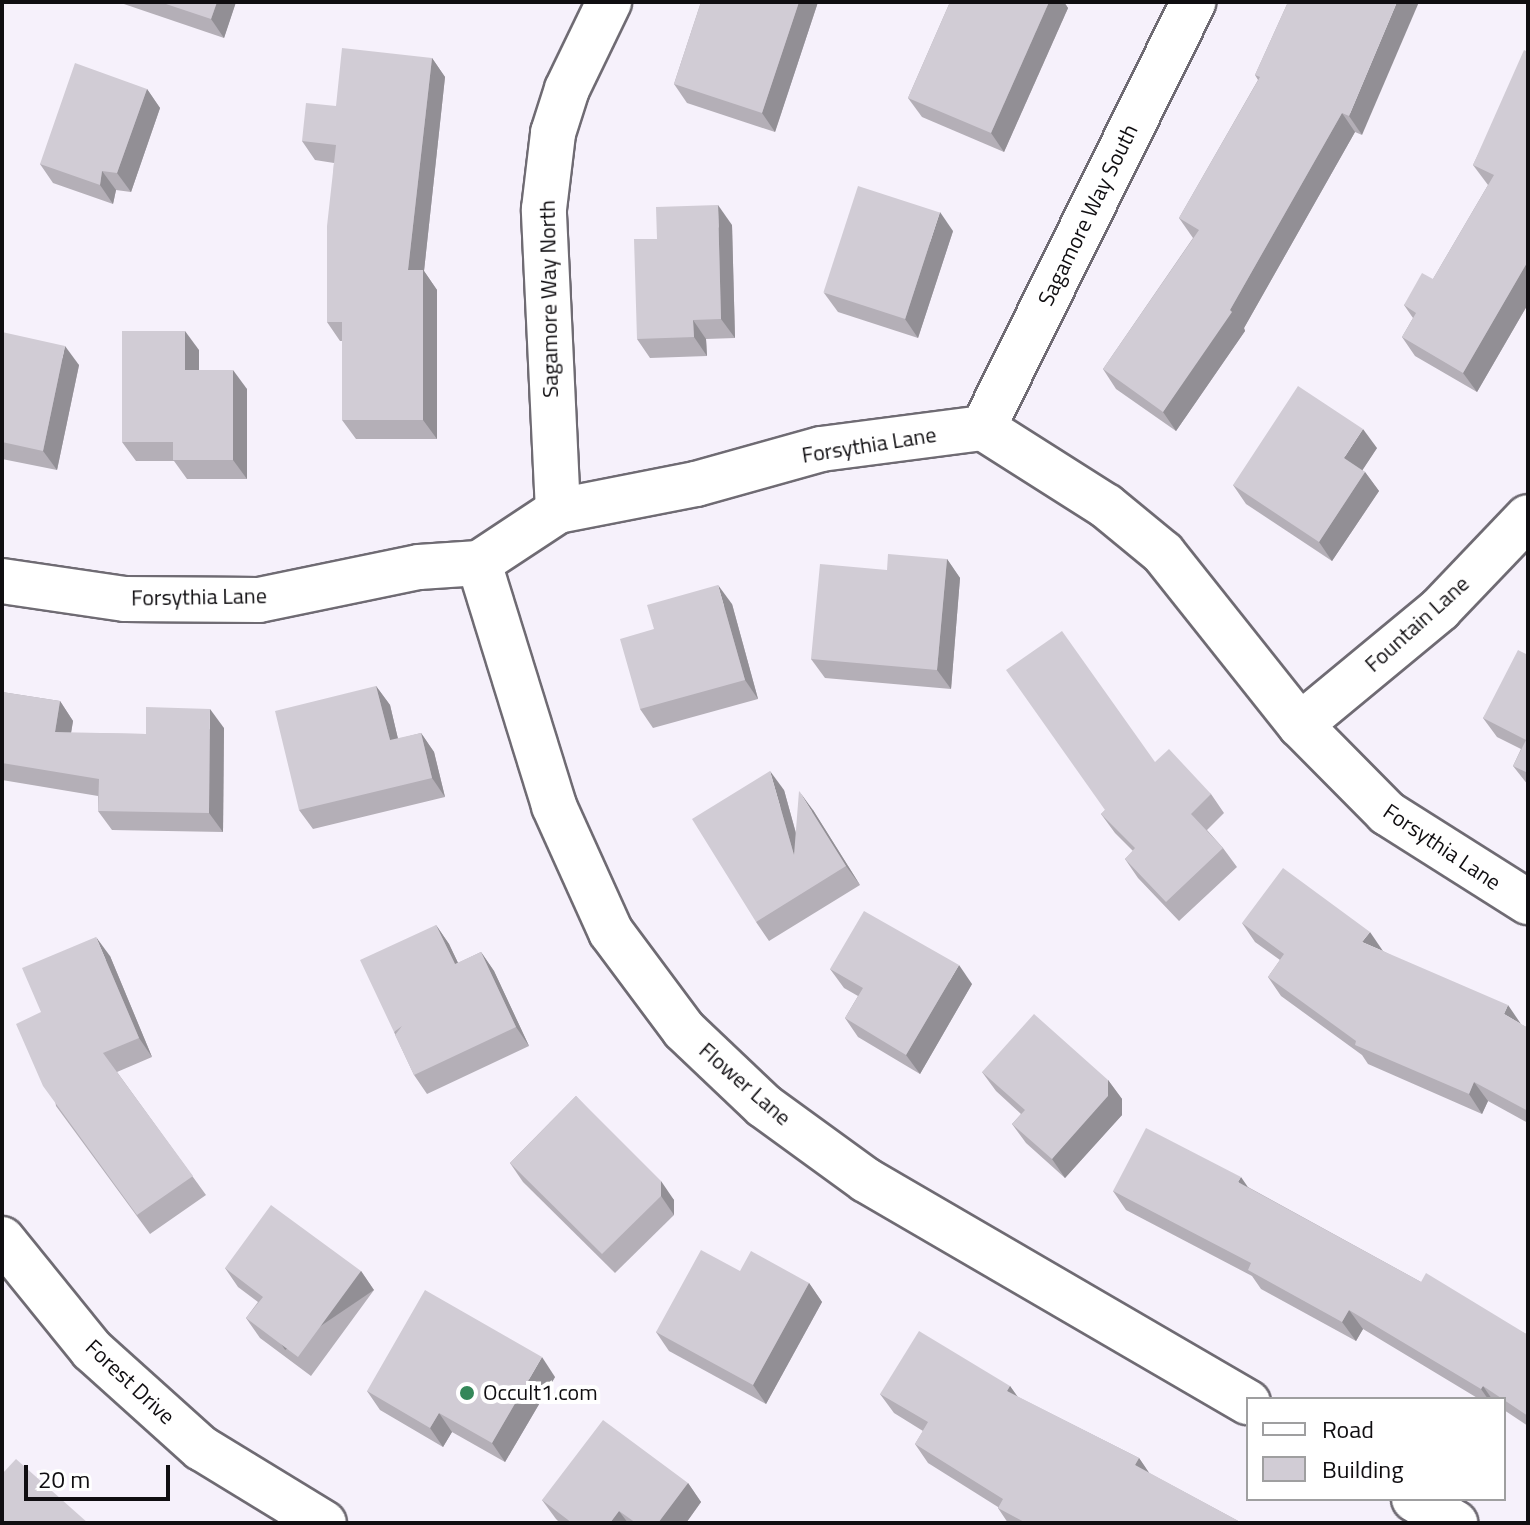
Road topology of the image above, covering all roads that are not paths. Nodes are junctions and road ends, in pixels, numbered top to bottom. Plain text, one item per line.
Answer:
1 (609, 2) edge
2 (1194, 2) edge
3 (983, 428) junction
4 (558, 511) junction
5 (1528, 517) edge
6 (479, 563) junction
7 (2, 581) edge
8 (1300, 725) junction
9 (1528, 902) edge
10 (2, 1239) edge
11 (1246, 1401) edge
12 (1417, 1501) edge
13 (324, 1523) edge
14 (1455, 1523) edge

1 - 4 street, Sagamore Way North
2 - 3 street, Sagamore Way South
3 - 4 street, Forsythia Lane
3 - 8 street, Forsythia Lane
4 - 6 street, Forsythia Lane
5 - 8 street, Fountain Lane
6 - 7 street, Forsythia Lane
6 - 11 street, Flower Lane
8 - 9 street, Forsythia Lane
10 - 13 street, Forest Drive
12 - 14 street

